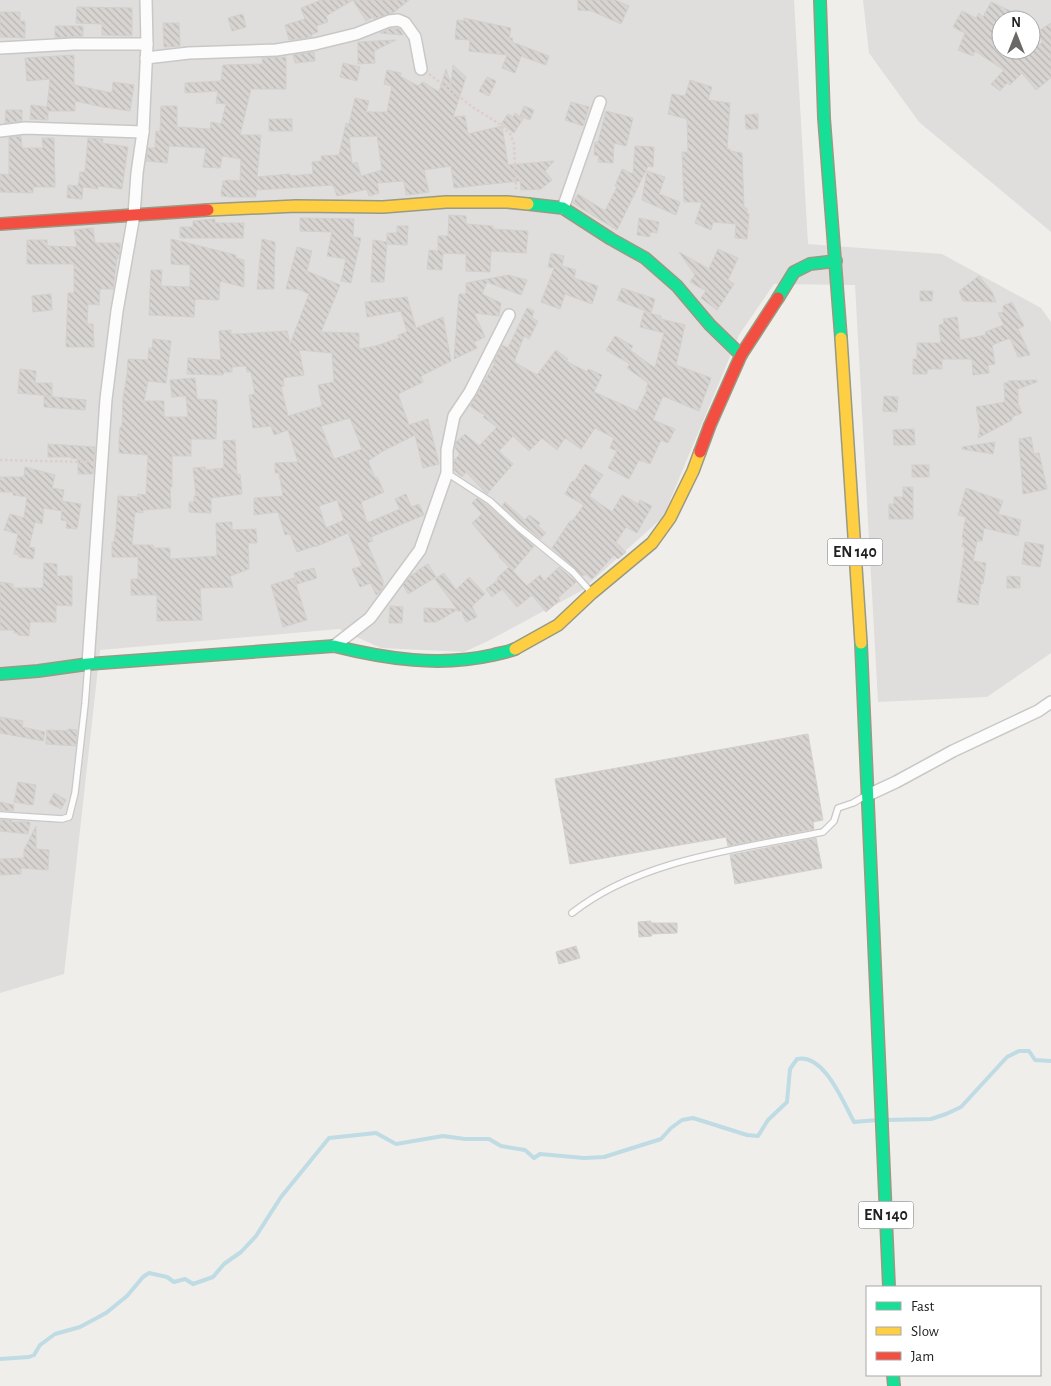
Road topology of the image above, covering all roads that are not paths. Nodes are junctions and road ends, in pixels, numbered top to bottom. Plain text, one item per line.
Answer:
1 (146, 0) edge
2 (820, 0) edge
3 (147, 44) junction
4 (0, 48) edge
5 (146, 58) junction
6 (421, 69) road end
7 (600, 102) dead end
8 (0, 131) edge
9 (143, 132) junction
10 (563, 208) junction
11 (134, 214) junction
12 (0, 224) edge
13 (836, 261) junction
14 (509, 315) dead end
15 (741, 356) junction
16 (447, 473) junction
17 (592, 593) junction
18 (334, 646) junction
19 (88, 664) junction
20 (0, 674) edge
21 (1051, 702) edge
22 (868, 795) junction
23 (0, 815) edge
24 (572, 913) dead end
25 (889, 1286) edge

1 - 3 street
2 - 13 street, EN 140
3 - 4 street
3 - 5 street
5 - 6 street
5 - 9 street
7 - 10 street
8 - 9 street
9 - 11 street
10 - 11 street
10 - 15 street
11 - 12 street
11 - 19 street
13 - 15 street
13 - 22 street, EN 140
14 - 16 street
15 - 17 street
16 - 17 lane
16 - 18 street
17 - 18 street
18 - 19 street
19 - 20 street
19 - 23 lane
21 - 22 street
22 - 24 lane
22 - 25 street, EN 140

